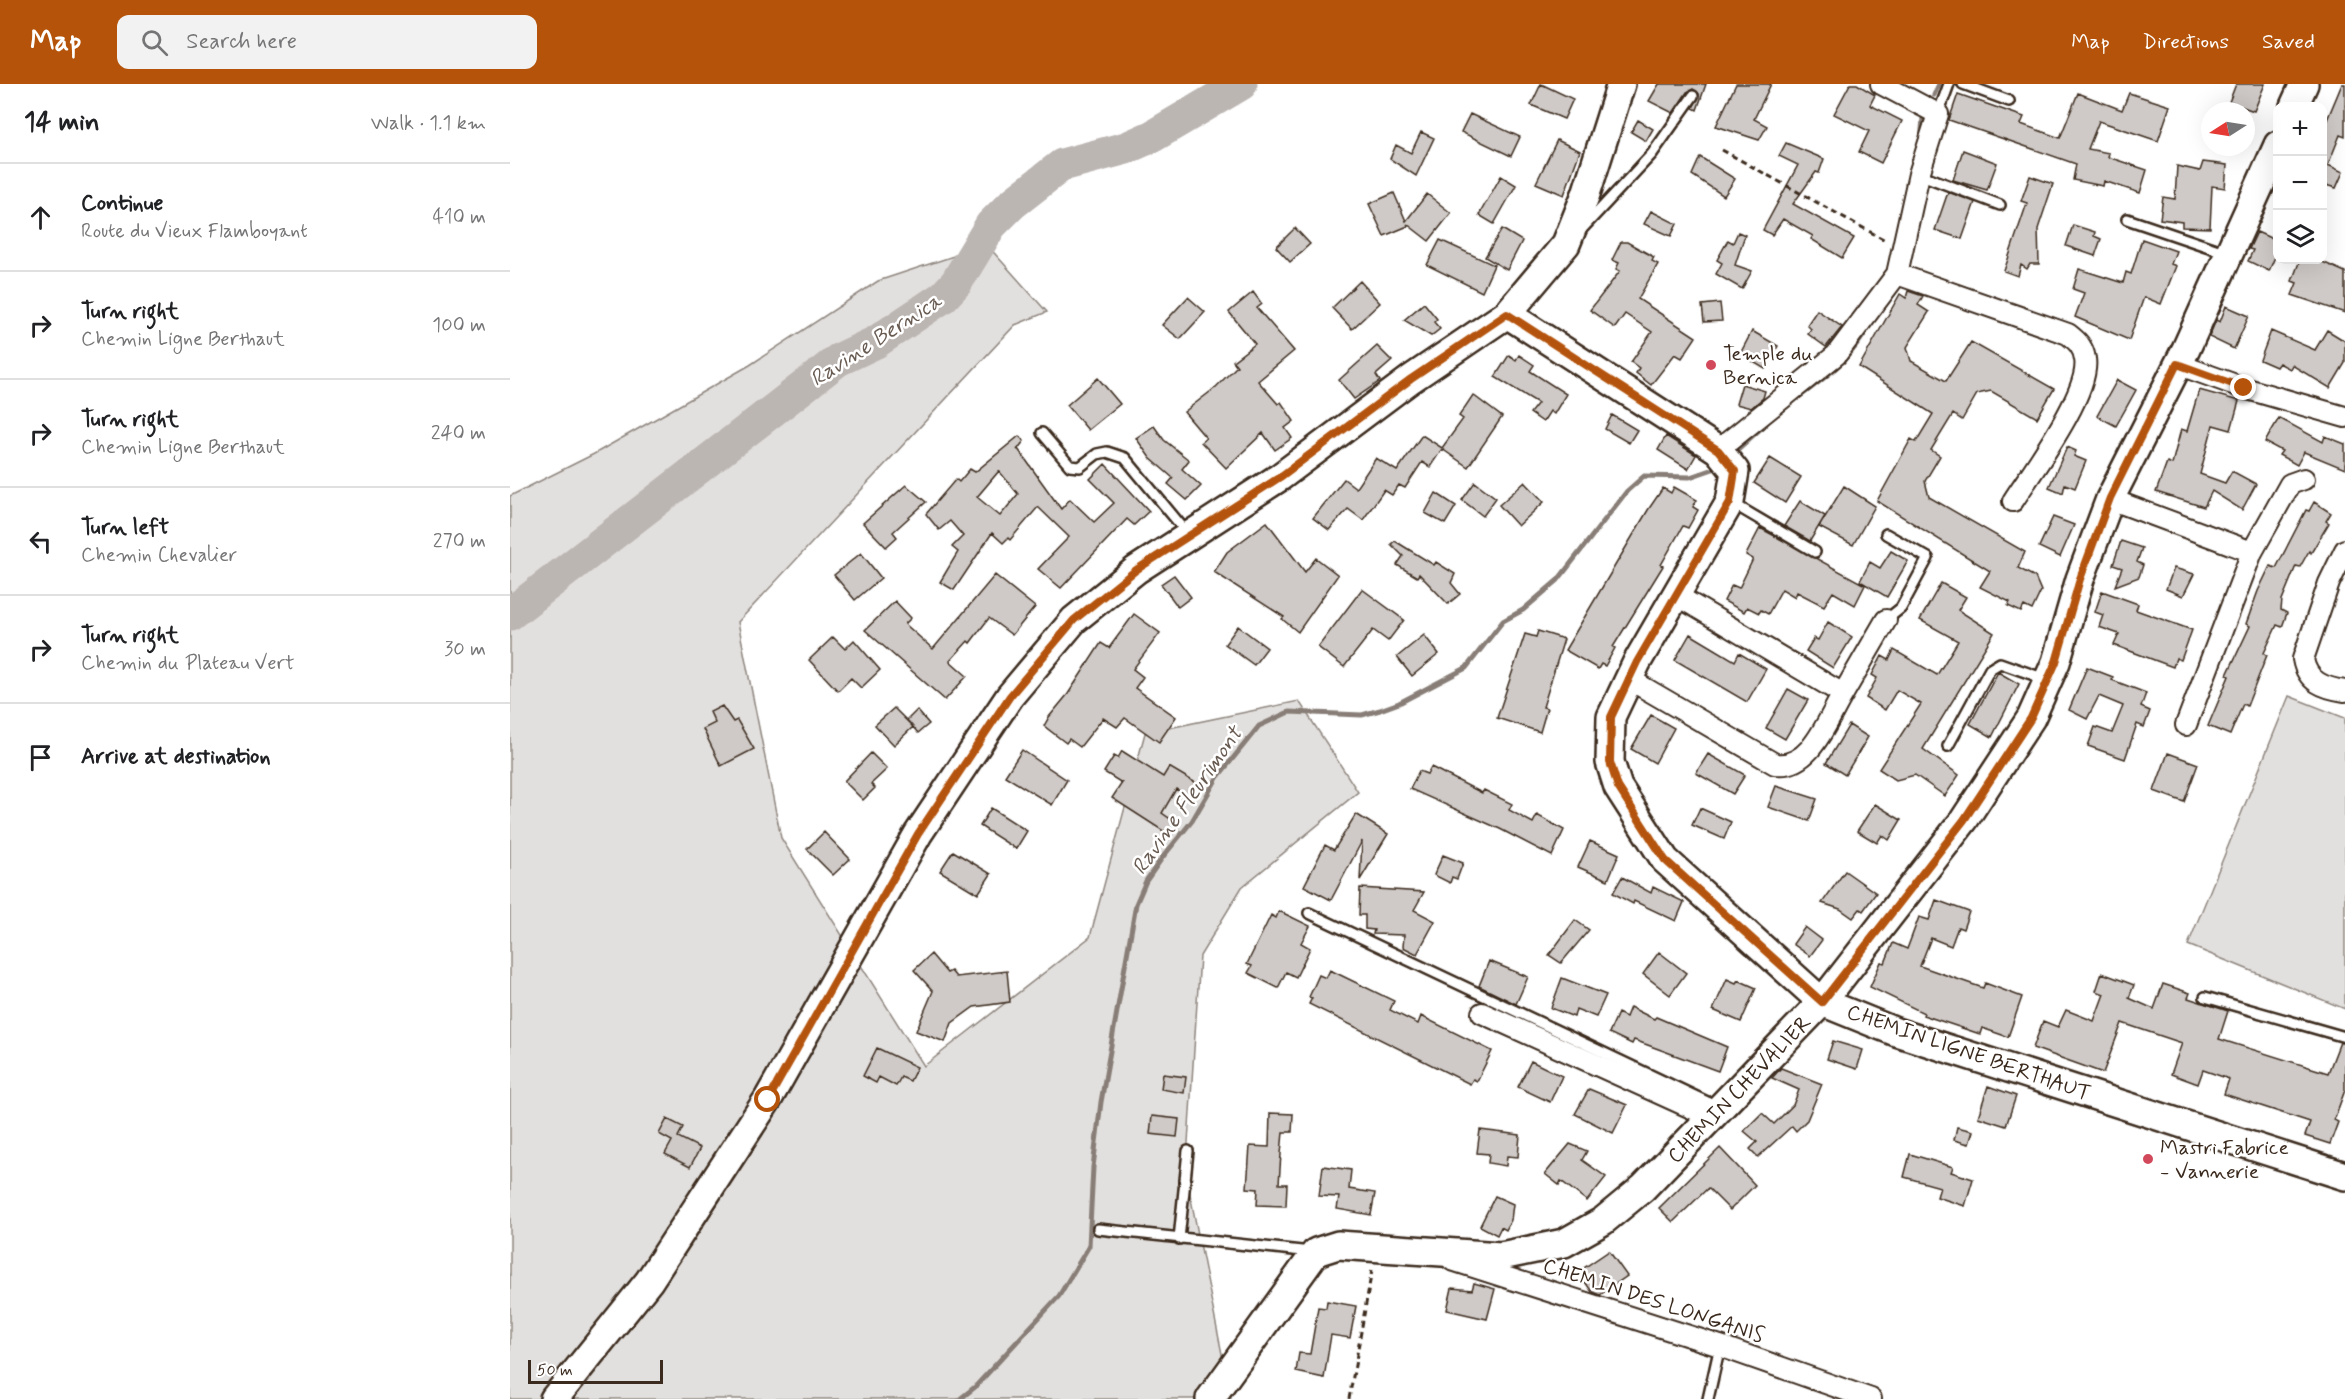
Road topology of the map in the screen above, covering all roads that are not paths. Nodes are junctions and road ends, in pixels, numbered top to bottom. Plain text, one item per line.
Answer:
1 (1621, 84) edge
2 (1881, 84) edge
3 (1949, 84) edge
4 (1962, 84) edge
5 (2304, 84) edge
6 (1693, 96) dead end
7 (2009, 101) dead end
8 (2296, 102) edge
9 (1938, 114) junction
10 (2273, 154) edge
11 (1919, 174) junction
12 (2000, 205) dead end
13 (2127, 219) dead end
14 (1566, 244) junction
15 (2230, 254) junction
16 (1897, 274) junction
17 (1507, 314) junction
18 (2177, 364) junction
19 (2345, 417) edge
20 (1042, 433) dead end
21 (1718, 450) junction
22 (2304, 479) dead end
23 (2110, 498) junction
24 (2013, 501) dead end
25 (1730, 502) junction
26 (1886, 534) dead end
27 (1189, 536) junction
28 (2345, 550) edge
29 (1815, 552) dead end
30 (2252, 552) junction
31 (1676, 595) junction
32 (1886, 620) joint
33 (1629, 680) junction
34 (2048, 680) junction
35 (2345, 691) edge
36 (1843, 694) junction
37 (2186, 725) dead end
38 (1948, 746) dead end
39 (1309, 913) dead end
40 (2205, 997) dead end
41 (1822, 1002) junction
42 (1482, 1013) dead end
43 (2345, 1037) edge
44 (1714, 1115) junction
45 (1188, 1151) dead end
46 (2345, 1176) edge
47 (1098, 1229) dead end
48 (1179, 1239) junction
49 (1316, 1252) junction
50 (1430, 1253) junction
51 (1720, 1346) junction
52 (1866, 1397) edge
53 (554, 1399) edge
54 (1210, 1399) edge
55 (1708, 1399) edge

1 - 14 street
2 - 9 street
3 - 9 lane
4 - 7 lane
5 - 8 street
6 - 14 lane
9 - 11 street
10 - 15 street, CHEMIN CHEVALIER
11 - 12 lane
11 - 16 street
13 - 15 lane
14 - 17 street
15 - 18 street, CHEMIN CHEVALIER
16 - 21 street
16 - 24 street
17 - 21 street, CHEMIN LIGNE BERTHAUT
17 - 27 street
18 - 19 street
18 - 23 street, CHEMIN CHEVALIER
20 - 27 lane
21 - 25 street, CHEMIN LIGNE BERTHAUT
22 - 30 street
23 - 30 street
23 - 34 street, CHEMIN CHEVALIER
25 - 29 lane
25 - 31 street, CHEMIN LIGNE BERTHAUT
26 - 32 lane
27 - 53 street
28 - 35 street
30 - 37 street
31 - 33 street, CHEMIN LIGNE BERTHAUT
31 - 36 street
32 - 36 street
33 - 36 street
33 - 41 street, CHEMIN LIGNE BERTHAUT
34 - 38 lane
34 - 41 street, CHEMIN CHEVALIER
39 - 44 lane
40 - 43 lane
41 - 44 street, CHEMIN CHEVALIER
41 - 46 street, CHEMIN LIGNE BERTHAUT
42 - 44 street
44 - 50 street, CHEMIN CHEVALIER
45 - 48 lane
47 - 48 lane
48 - 49 lane
49 - 50 street, CHEMIN CHEVALIER
49 - 54 street
50 - 51 street, CHEMIN DES LONGANIS
51 - 52 street, CHEMIN DES LONGANIS
51 - 55 lane

